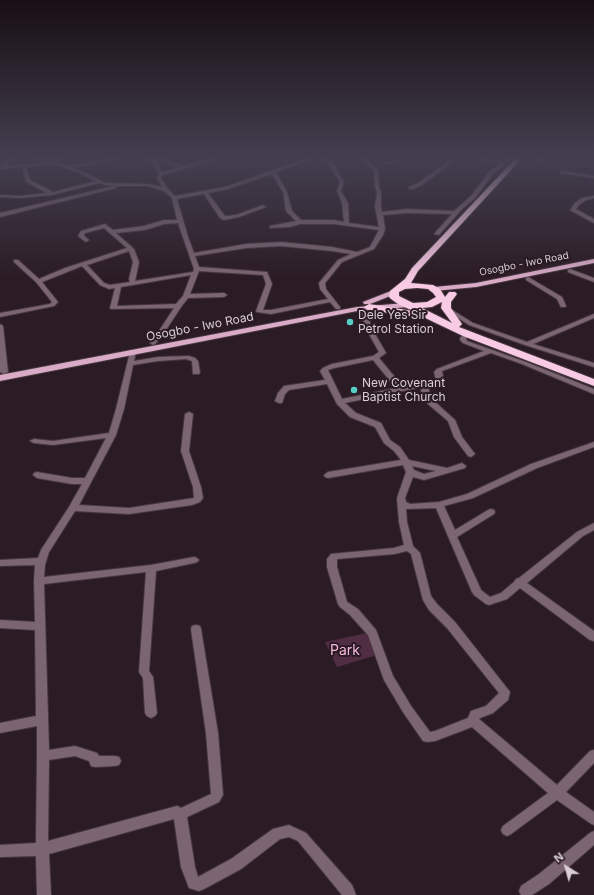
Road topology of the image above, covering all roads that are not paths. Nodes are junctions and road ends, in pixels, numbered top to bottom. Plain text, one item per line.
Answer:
1 (174, 198) edge
2 (67, 199) edge
3 (209, 199) edge
4 (286, 199) edge
5 (342, 199) edge
6 (379, 199) edge
7 (471, 199) edge
8 (481, 199) edge
9 (491, 199) edge
10 (585, 199) edge
11 (263, 207) dead end
12 (380, 213) junction
13 (455, 213) junction
14 (0, 215) edge
15 (593, 220) edge
16 (181, 221) junction
17 (300, 222) junction
18 (347, 222) junction
19 (272, 227) dead end
20 (382, 229) junction
21 (112, 232) junction
22 (438, 234) dead end
23 (86, 240) dead end
24 (131, 249) junction
25 (358, 254) junction
26 (193, 255) junction
27 (16, 261) dead end
28 (594, 261) edge
29 (83, 264) junction
30 (594, 266) edge
31 (196, 271) junction
32 (570, 271) junction
33 (528, 279) junction
34 (594, 280) edge
35 (38, 281) junction
36 (133, 283) junction
37 (118, 286) junction
38 (432, 288) junction
39 (396, 291) junction
40 (452, 294) junction
41 (224, 295) dead end
42 (186, 296) junction
43 (441, 298) junction
44 (331, 300) junction
45 (409, 305) junction
46 (429, 305) junction
47 (178, 306) junction
48 (563, 306) dead end
49 (369, 307) junction
50 (338, 308) junction
51 (446, 308) junction
52 (357, 309) junction
53 (0, 316) edge
54 (593, 317) edge
55 (432, 318) junction
56 (456, 324) junction
57 (0, 326) edge
58 (467, 334) junction
59 (153, 343) junction
60 (526, 344) junction
61 (491, 351) junction
62 (133, 352) junction
63 (375, 358) junction
64 (130, 364) junction
65 (594, 365) edge
66 (196, 372) dead end
67 (1, 374) edge
68 (594, 377) edge
69 (329, 381) junction
70 (440, 381) junction
71 (594, 383) edge
72 (401, 389) junction
73 (594, 392) edge
74 (279, 401) dead end
75 (340, 402) junction
76 (189, 414) dead end
77 (112, 435) junction
78 (34, 441) dead end
79 (594, 444) edge
80 (471, 454) dead end
81 (406, 462) junction
82 (462, 466) dead end
83 (445, 470) junction
84 (410, 472) junction
85 (37, 475) dead end
86 (328, 475) dead end
87 (88, 482) junction
88 (404, 503) junction
89 (439, 505) junction
90 (73, 508) junction
91 (491, 512) dead end
92 (594, 526) edge
93 (452, 536) junction
94 (409, 547) junction
95 (194, 560) dead end
96 (41, 561) junction
97 (0, 563) edge
98 (151, 568) junction
99 (39, 581) junction
100 (519, 582) junction
101 (0, 624) edge
102 (40, 626) junction
103 (196, 629) dead end
104 (594, 637) edge
105 (151, 713) dead end
106 (42, 720) junction
107 (473, 721) junction
108 (0, 728) edge
109 (594, 755) edge
110 (43, 756) junction
111 (114, 760) dead end
112 (556, 793) junction
113 (180, 814) junction
114 (594, 819) edge
115 (507, 830) dead end
116 (594, 837) edge
117 (42, 848) junction
118 (0, 851) edge
119 (526, 891) dead end
120 (44, 895) edge
121 (349, 895) edge

1 - 16 street
2 - 14 street
3 - 11 street
4 - 17 street
5 - 18 street
6 - 12 street
7 - 13 street
8 - 39 highway
9 - 38 highway
10 - 15 street
12 - 13 street
12 - 20 street
13 - 22 street
16 - 21 street
16 - 26 street
17 - 18 street
17 - 19 street
18 - 20 street
20 - 25 street
21 - 23 street
21 - 24 street
24 - 29 street
24 - 36 street
25 - 26 street
25 - 44 street
26 - 31 street
27 - 35 street
28 - 38 main road, Osogbo - Iwo Road
29 - 35 street
29 - 37 street
30 - 32 main road, Osogbo - Iwo Road
31 - 36 street
31 - 42 street
31 - 44 street
32 - 33 main road, Osogbo - Iwo Road
32 - 34 street
33 - 40 main road, Osogbo - Iwo Road
33 - 48 street
35 - 53 street
36 - 37 street
37 - 47 street
38 - 39 highway
38 - 43 highway
39 - 45 highway
39 - 50 main road, Osogbo - Iwo Road
40 - 43 main road, Osogbo - Iwo Road
40 - 51 highway
41 - 42 street
42 - 47 street
43 - 46 highway
44 - 50 street
45 - 46 highway
45 - 49 main road, Osogbo - Iwo Road
45 - 55 highway
46 - 56 highway
47 - 59 street
49 - 52 main road, Osogbo - Iwo Road
49 - 55 highway
50 - 59 main road, Osogbo - Iwo Road
51 - 56 highway
51 - 60 street
52 - 62 main road, Osogbo - Iwo Road
52 - 63 street
54 - 60 street
55 - 58 highway
56 - 68 highway
57 - 67 street
58 - 61 street
58 - 71 highway
59 - 67 main road, Osogbo - Iwo Road
60 - 65 street
61 - 70 street
61 - 73 street
62 - 64 street
62 - 67 main road, Osogbo - Iwo Road
63 - 69 street
63 - 72 street
64 - 66 street
64 - 77 street
69 - 74 street
69 - 75 street
70 - 72 street
70 - 80 street
72 - 75 street
75 - 81 street
76 - 90 street
77 - 78 street
77 - 87 street
79 - 89 street
81 - 83 street
81 - 84 street
81 - 86 street
82 - 83 street
83 - 84 street
84 - 88 street
85 - 87 street
87 - 90 street
88 - 89 street
88 - 94 street
89 - 93 street
90 - 96 street
91 - 93 street
92 - 100 street
93 - 100 street
94 - 107 street
94 - 107 street
95 - 98 street
96 - 97 street
96 - 99 street
98 - 99 street
98 - 105 street
99 - 102 street
100 - 104 street
101 - 102 street
102 - 106 street
103 - 113 street
106 - 108 street
106 - 110 street
107 - 112 street
109 - 112 street
110 - 111 street
110 - 117 street
112 - 114 street
112 - 115 street
113 - 117 street
113 - 121 street
116 - 119 street
117 - 118 street
117 - 120 street

